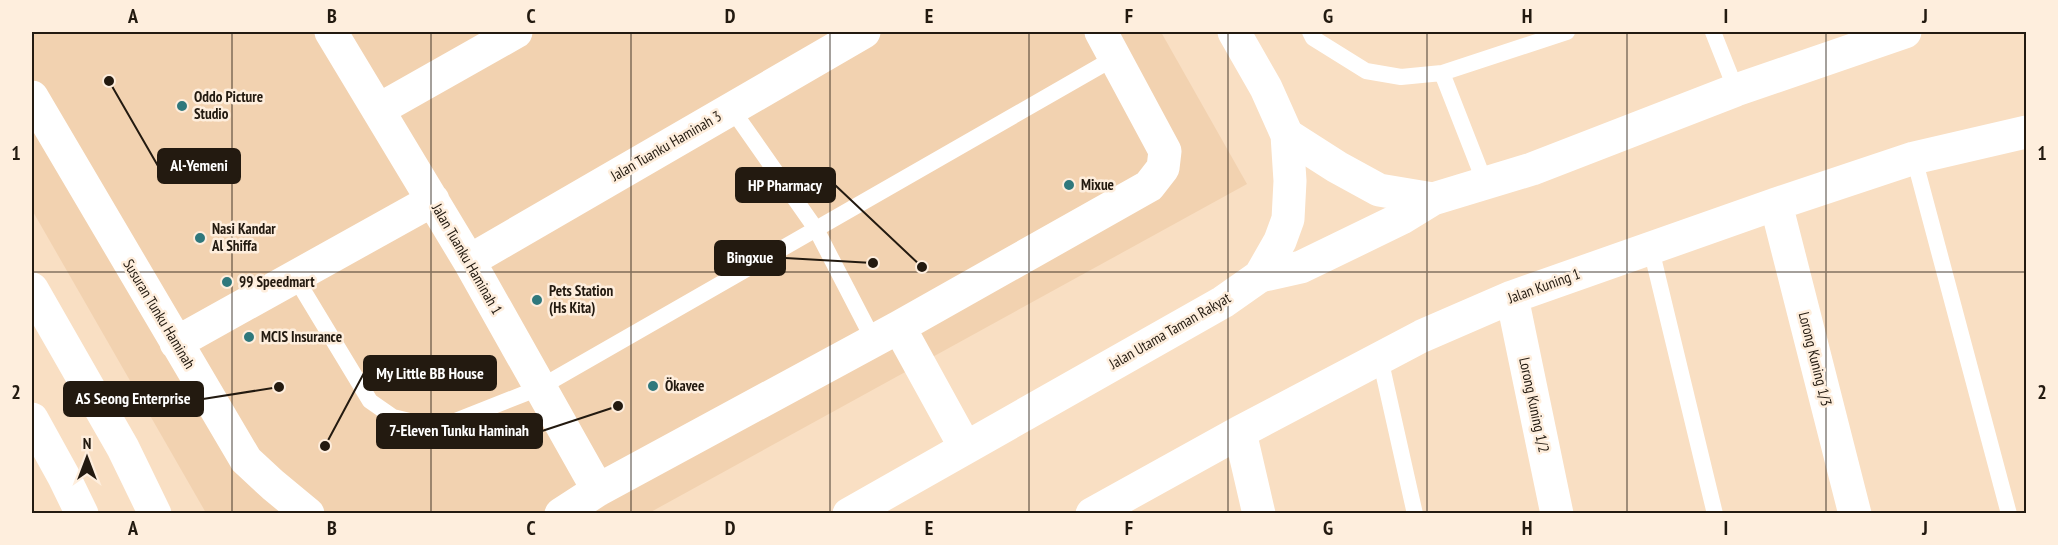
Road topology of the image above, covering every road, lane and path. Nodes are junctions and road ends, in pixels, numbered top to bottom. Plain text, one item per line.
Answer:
1 (331, 32) edge
2 (516, 32) edge
3 (864, 32) edge
4 (1234, 32) edge
5 (1310, 32) edge
6 (1567, 32) edge
7 (1713, 32) edge
8 (1905, 32) edge
9 (1108, 44) edge
10 (1442, 74) junction
11 (1736, 90) junction
12 (32, 97) edge
13 (731, 108) junction
14 (378, 110) junction
15 (2026, 132) edge
16 (1287, 135) junction
17 (1914, 158) junction
18 (1485, 183) junction
19 (1433, 199) junction
20 (433, 200) junction
21 (1776, 204) junction
22 (816, 229) junction
23 (1651, 249) junction
24 (469, 261) junction
25 (1260, 276) junction
26 (295, 277) junction
27 (32, 289) edge
28 (1512, 297) junction
29 (886, 334) junction
30 (176, 344) junction
31 (1380, 358) junction
32 (539, 388) junction
33 (32, 419) edge
34 (1240, 432) junction
35 (965, 447) junction
36 (598, 490) junction
37 (1108, 509) edge
38 (82, 513) edge
39 (155, 513) edge
40 (308, 513) edge
41 (561, 513) edge
42 (849, 513) edge
43 (1259, 513) edge
44 (1415, 513) edge
45 (1557, 513) edge
46 (1715, 513) edge
47 (1855, 513) edge
48 (2009, 513) edge

1 - 14 street, Jalan Tuanku Haminah 1
2 - 14 street
3 - 13 street, Jalan Tuanku Haminah 3
4 - 16 street, Jalan Utama Taman Rakyat
5 - 10 lane
6 - 10 lane
7 - 11 lane
8 - 11 street
9 - 22 lane
9 - 29 street
10 - 18 lane
11 - 18 street
12 - 30 street, Susuran Tunku Haminah
13 - 22 lane
13 - 24 street, Jalan Tuanku Haminah 3
14 - 20 street, Jalan Tuanku Haminah 1
15 - 17 street, Jalan Kuning 1
16 - 19 street
16 - 25 street, Jalan Utama Taman Rakyat
17 - 21 street, Jalan Kuning 1
17 - 48 lane
18 - 19 street
19 - 25 street
20 - 24 street, Jalan Tuanku Haminah 1
20 - 26 street
21 - 23 street, Jalan Kuning 1
21 - 47 street, Lorong Kuning 1/3
22 - 29 lane
22 - 32 lane
23 - 28 street, Jalan Kuning 1
23 - 46 lane
24 - 32 street, Jalan Tuanku Haminah 1
25 - 35 street, Jalan Utama Taman Rakyat
26 - 30 street
26 - 32 lane
27 - 39 street
28 - 31 street, Jalan Kuning 1
28 - 45 street, Lorong Kuning 1/2
29 - 35 street
29 - 36 street
30 - 40 street, Susuran Tunku Haminah
31 - 34 street, Jalan Kuning 1
31 - 44 lane
32 - 36 street, Jalan Tuanku Haminah 1
33 - 38 street
34 - 37 street, Jalan Kuning 1
34 - 43 street
35 - 42 street, Jalan Utama Taman Rakyat
36 - 41 street

